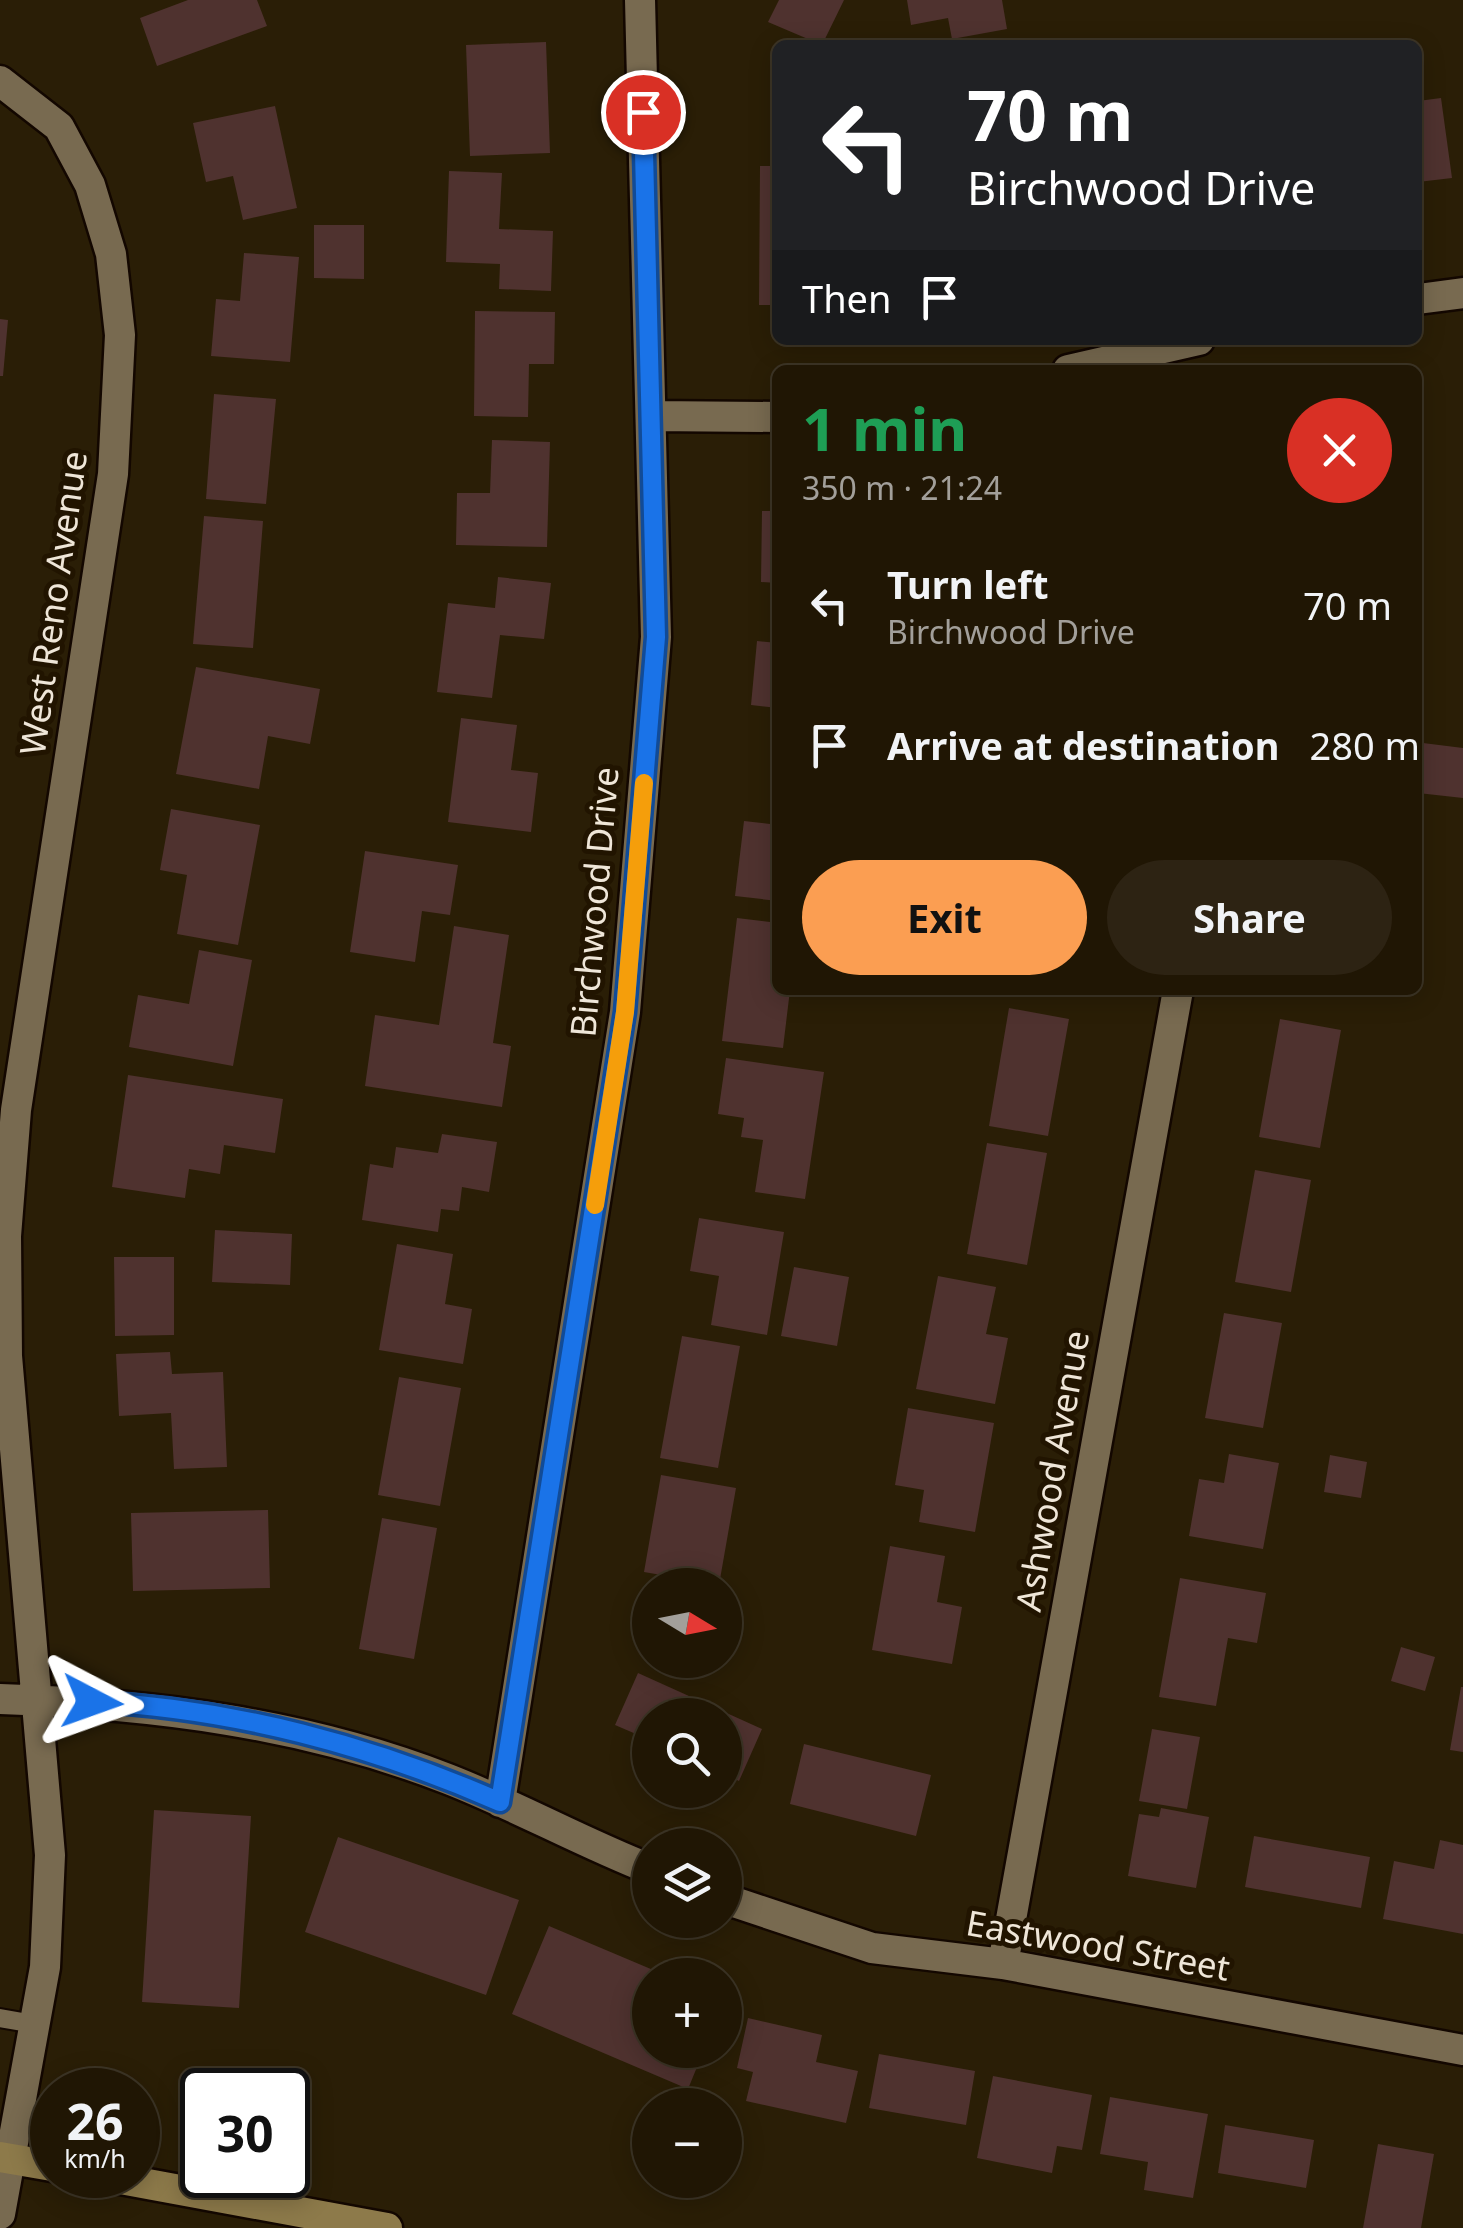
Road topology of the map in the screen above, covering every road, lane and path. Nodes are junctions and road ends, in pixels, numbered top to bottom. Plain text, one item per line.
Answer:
1 (640, 0) edge
2 (0, 81) edge
3 (1463, 292) edge
4 (1422, 298) edge
5 (1187, 345) edge
6 (1147, 361) edge
7 (1112, 365) edge
8 (651, 416) junction
9 (772, 417) edge
10 (1177, 995) edge
11 (0, 1700) edge
12 (36, 1700) junction
13 (500, 1802) junction
14 (632, 1861) edge
15 (742, 1905) edge
16 (1002, 1964) junction
17 (0, 2018) edge
18 (34, 2024) junction
19 (1463, 2050) edge
20 (6, 2158) edge
21 (160, 2187) edge
22 (0, 2214) edge
23 (343, 2224) edge
24 (387, 2228) edge

1 - 8 street, Birchwood Drive
2 - 12 street, West Reno Avenue
3 - 4 street
5 - 6 street
6 - 7 street
8 - 9 street
8 - 13 street, Birchwood Drive
10 - 16 street, Ashwood Avenue
11 - 12 street
12 - 13 street
12 - 18 street, West Reno Avenue
13 - 14 street
15 - 16 street, Eastwood Street
16 - 19 street, Eastwood Street
17 - 18 lane
18 - 20 street, West Reno Avenue
20 - 22 street, West Reno Avenue
21 - 23 street
23 - 24 street

